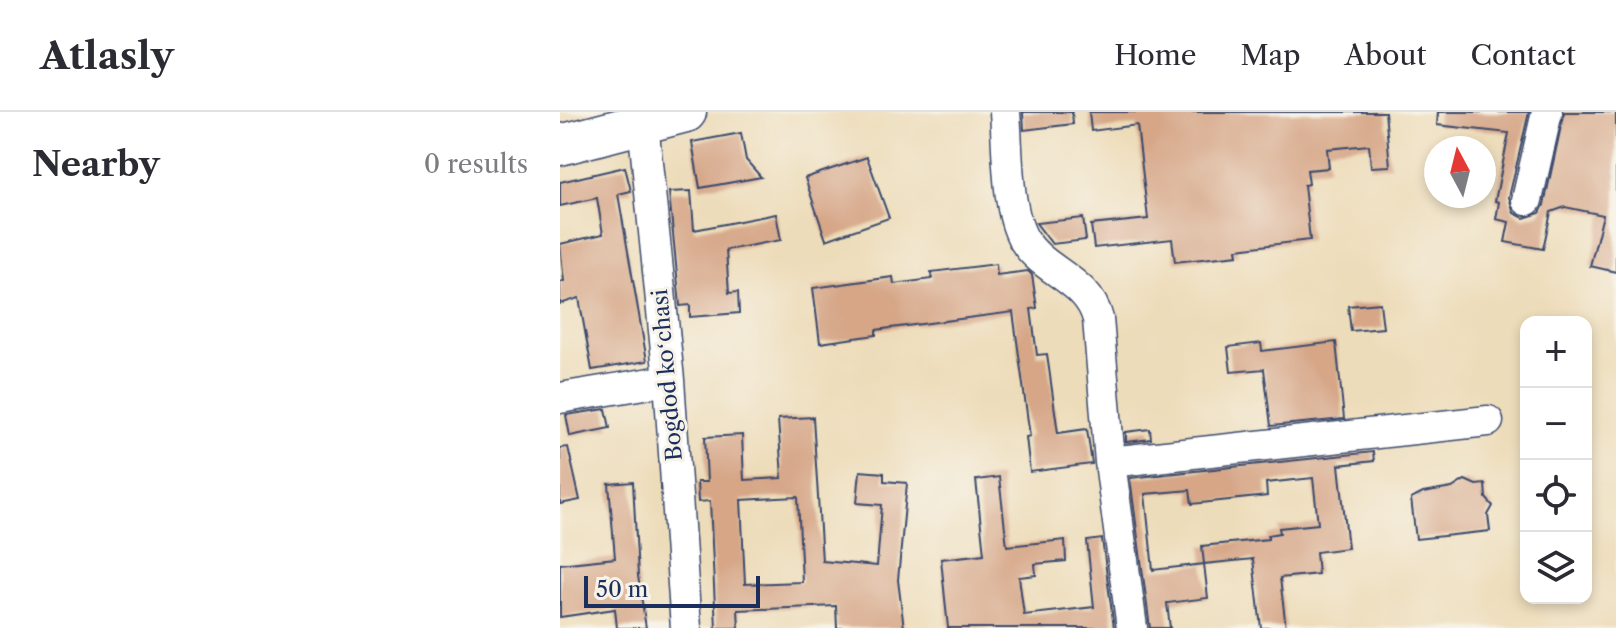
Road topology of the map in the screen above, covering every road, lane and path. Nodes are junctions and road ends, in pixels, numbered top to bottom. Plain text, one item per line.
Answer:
1 (686, 112) edge
2 (1005, 112) edge
3 (1547, 112) edge
4 (643, 123) junction
5 (560, 145) edge
6 (1527, 200) dead end
7 (669, 380) junction
8 (560, 398) edge
9 (1488, 421) dead end
10 (1110, 462) junction
11 (686, 628) edge
12 (1132, 628) edge

1 - 4 main road
2 - 10 street
3 - 6 street
4 - 5 main road
4 - 7 street, Bogdod koʻchasi
7 - 8 street
7 - 11 street, Bogdod koʻchasi
9 - 10 street
10 - 12 street

